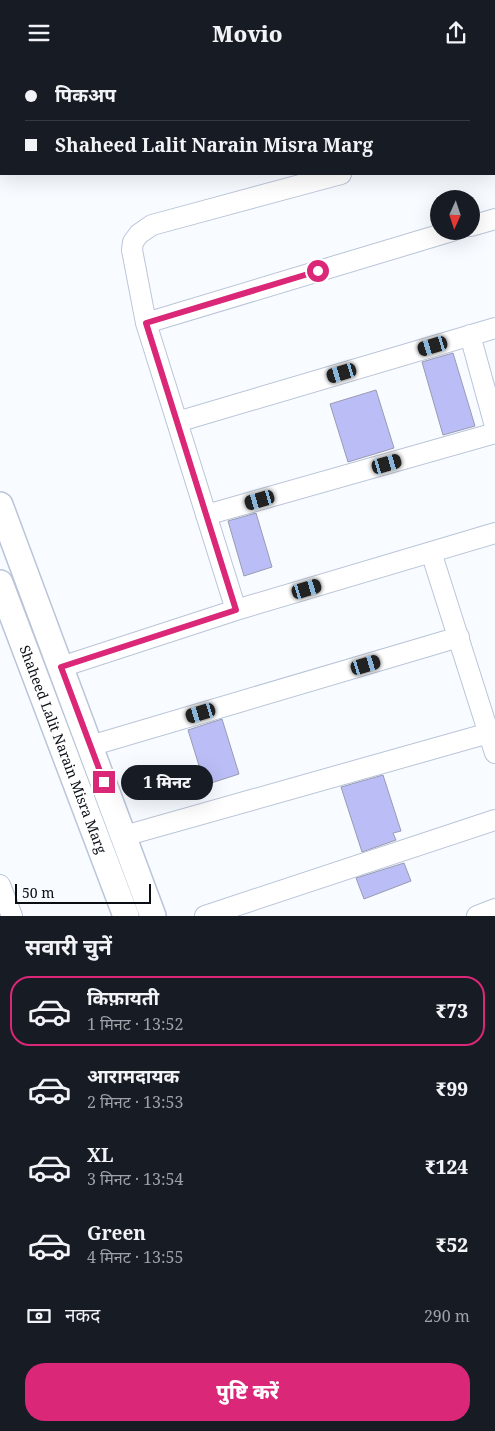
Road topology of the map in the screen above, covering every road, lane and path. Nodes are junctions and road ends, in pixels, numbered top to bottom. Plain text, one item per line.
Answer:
1 (337, 175) edge
2 (495, 219) edge
3 (480, 223) edge
4 (430, 238) edge
5 (146, 323) junction
6 (495, 328) edge
7 (470, 335) junction
8 (177, 422) junction
9 (495, 426) edge
10 (495, 433) edge
11 (0, 505) edge
12 (206, 515) junction
13 (495, 533) edge
14 (7, 543) edge
15 (431, 552) junction
16 (0, 583) edge
17 (236, 610) junction
18 (458, 637) junction
19 (61, 667) junction
20 (489, 733) junction
21 (90, 746) junction
22 (495, 753) edge
23 (495, 820) edge
24 (124, 836) junction
25 (0, 885) edge
26 (495, 909) edge
27 (12, 916) edge
28 (126, 916) edge
29 (153, 916) edge
30 (205, 916) edge
31 (477, 916) edge

1 - 5 street
2 - 3 street
4 - 5 street
5 - 8 street
6 - 7 street
7 - 8 street
7 - 9 street
8 - 12 street
10 - 12 street
11 - 14 street, Shaheed Lalit Narain Misra Marg
12 - 17 street
13 - 15 street
14 - 19 street, Shaheed Lalit Narain Misra Marg
15 - 17 street
15 - 18 street
16 - 28 street, Shaheed Lalit Narain Misra Marg
17 - 19 street
18 - 20 street
18 - 21 street
19 - 21 street, Shaheed Lalit Narain Misra Marg
20 - 22 street
20 - 24 street
21 - 24 street, Shaheed Lalit Narain Misra Marg
23 - 30 street
24 - 29 street, Shaheed Lalit Narain Misra Marg
25 - 27 street
26 - 31 street

